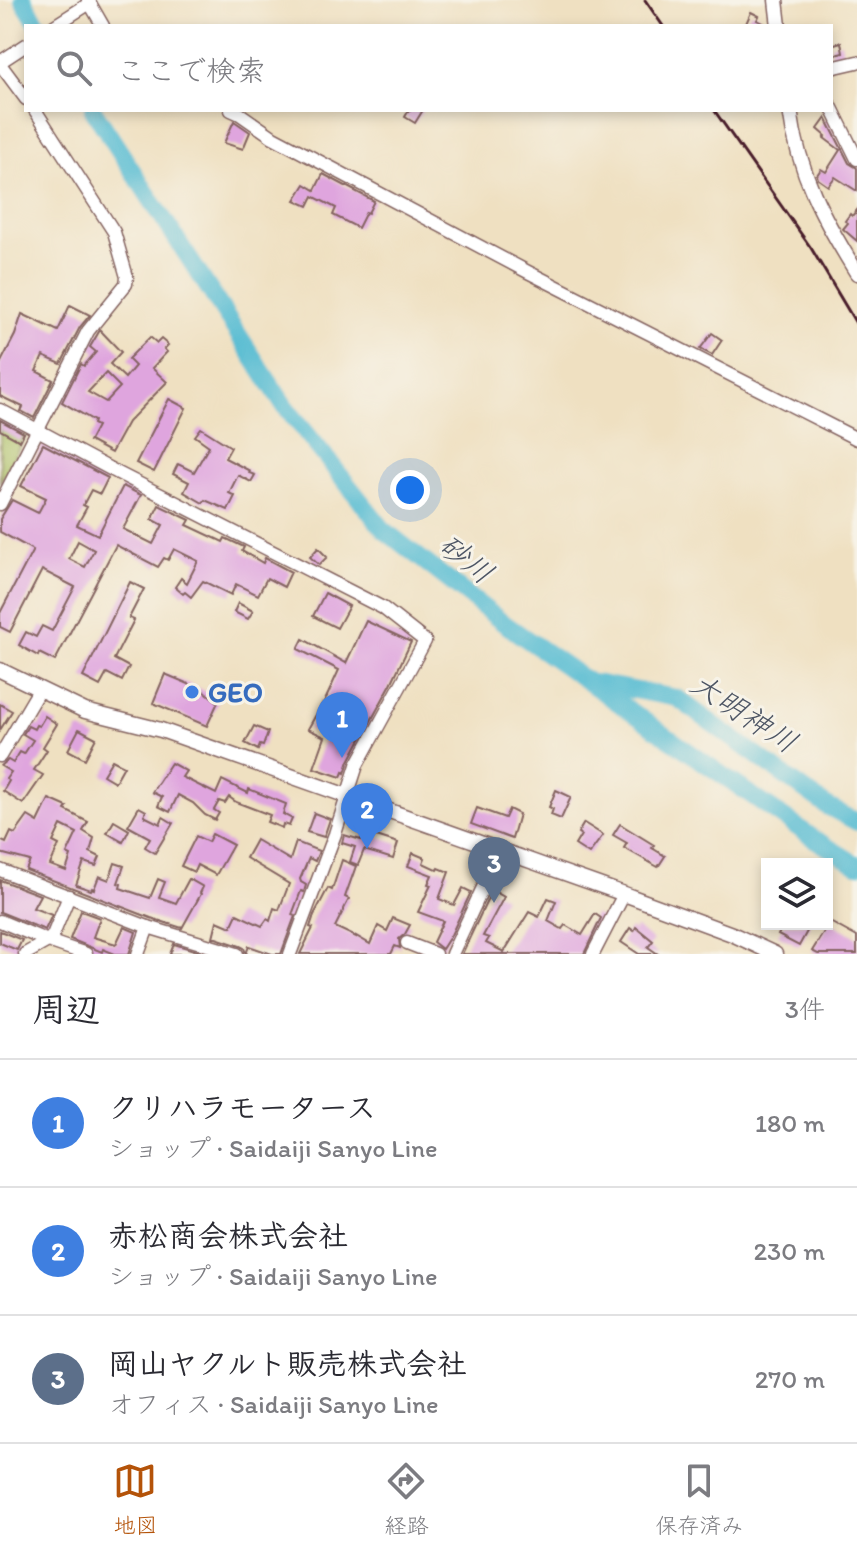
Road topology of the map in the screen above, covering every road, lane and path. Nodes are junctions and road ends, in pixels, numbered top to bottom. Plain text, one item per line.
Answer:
1 (776, 0) edge
2 (89, 1) edge
3 (57, 24) edge
4 (102, 24) edge
5 (779, 24) edge
6 (24, 46) edge
7 (857, 62) edge
8 (0, 63) edge
9 (833, 67) edge
10 (24, 96) edge
11 (833, 110) edge
12 (36, 112) edge
13 (236, 112) edge
14 (790, 112) edge
15 (857, 159) edge
16 (857, 273) edge
17 (0, 410) edge
18 (39, 430) junction
19 (857, 439) edge
20 (0, 504) edge
21 (0, 670) edge
22 (39, 690) junction
23 (0, 756) edge
24 (347, 797) junction
25 (500, 851) junction
26 (0, 870) edge
27 (624, 894) junction
28 (69, 896) junction
29 (0, 921) edge
30 (148, 927) junction
31 (48, 941) junction
32 (407, 943) dead end
33 (25, 954) edge
34 (86, 954) edge
35 (138, 954) edge
36 (237, 954) edge
37 (290, 954) edge
38 (435, 954) edge
39 (452, 954) edge
40 (593, 954) edge
41 (775, 954) edge

1 - 5 main road
2 - 3 street
2 - 4 street
6 - 8 street
7 - 9 street
8 - 10 street
11 - 15 street
12 - 18 street
13 - 19 street
14 - 16 main road
17 - 18 street
18 - 20 street
18 - 24 street
21 - 22 main road
22 - 23 street
22 - 24 main road
24 - 25 main road
24 - 37 street
25 - 27 main road
25 - 39 street
26 - 28 street
27 - 40 street
27 - 41 main road
28 - 30 street
28 - 31 street
29 - 31 street
30 - 35 street
30 - 36 street
31 - 33 street
31 - 34 street
32 - 38 street

